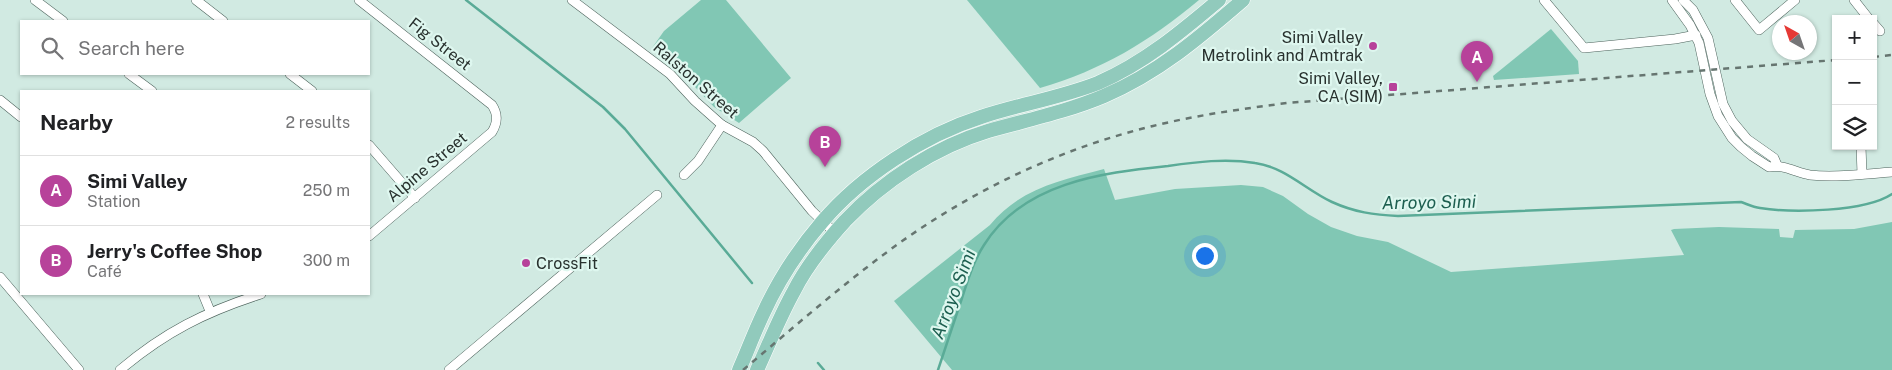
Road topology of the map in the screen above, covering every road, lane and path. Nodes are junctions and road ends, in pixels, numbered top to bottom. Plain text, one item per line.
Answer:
1 (36, 0) edge
2 (196, 0) edge
3 (359, 0) edge
4 (572, 0) edge
5 (1219, 0) edge
6 (1243, 0) edge
7 (1544, 0) edge
8 (1672, 0) edge
9 (1683, 0) edge
10 (1735, 0) edge
11 (1795, 0) edge
12 (1854, 0) edge
13 (1866, 15) edge
14 (61, 20) edge
15 (222, 20) edge
16 (1877, 28) edge
17 (1880, 32) dead end
18 (1696, 35) junction
19 (130, 75) edge
20 (291, 75) edge
21 (151, 90) edge
22 (311, 90) edge
23 (0, 100) edge
24 (20, 115) edge
25 (497, 116) joint
26 (722, 125) junction
27 (370, 146) edge
28 (1860, 150) edge
29 (1777, 165) junction
30 (1892, 172) edge
31 (1862, 174) junction
32 (684, 175) dead end
33 (657, 194) dead end
34 (415, 198) junction
35 (822, 222) junction
36 (835, 232) junction
37 (370, 235) edge
38 (0, 277) edge
39 (203, 295) edge
40 (258, 295) edge
41 (210, 312) junction
42 (79, 370) edge
43 (120, 370) edge
44 (449, 370) edge
45 (739, 370) edge
46 (757, 370) edge

1 - 14 street
2 - 15 street
3 - 25 street, Fig Street
4 - 26 street, Ralston Street
5 - 35 main road
6 - 36 main road
7 - 18 street
8 - 18 street
9 - 29 street
10 - 11 street
12 - 13 street
16 - 17 street
18 - 29 street
19 - 21 street
20 - 22 street
23 - 24 street
25 - 34 street, Alpine Street
26 - 32 street
26 - 35 street, Ralston Street
27 - 34 street
28 - 31 street
29 - 31 street
30 - 31 street
33 - 44 street
34 - 37 street, Alpine Street
35 - 36 street, Ralston Street
35 - 45 main road
36 - 46 main road
38 - 42 street
39 - 41 street
40 - 41 street
41 - 43 street

